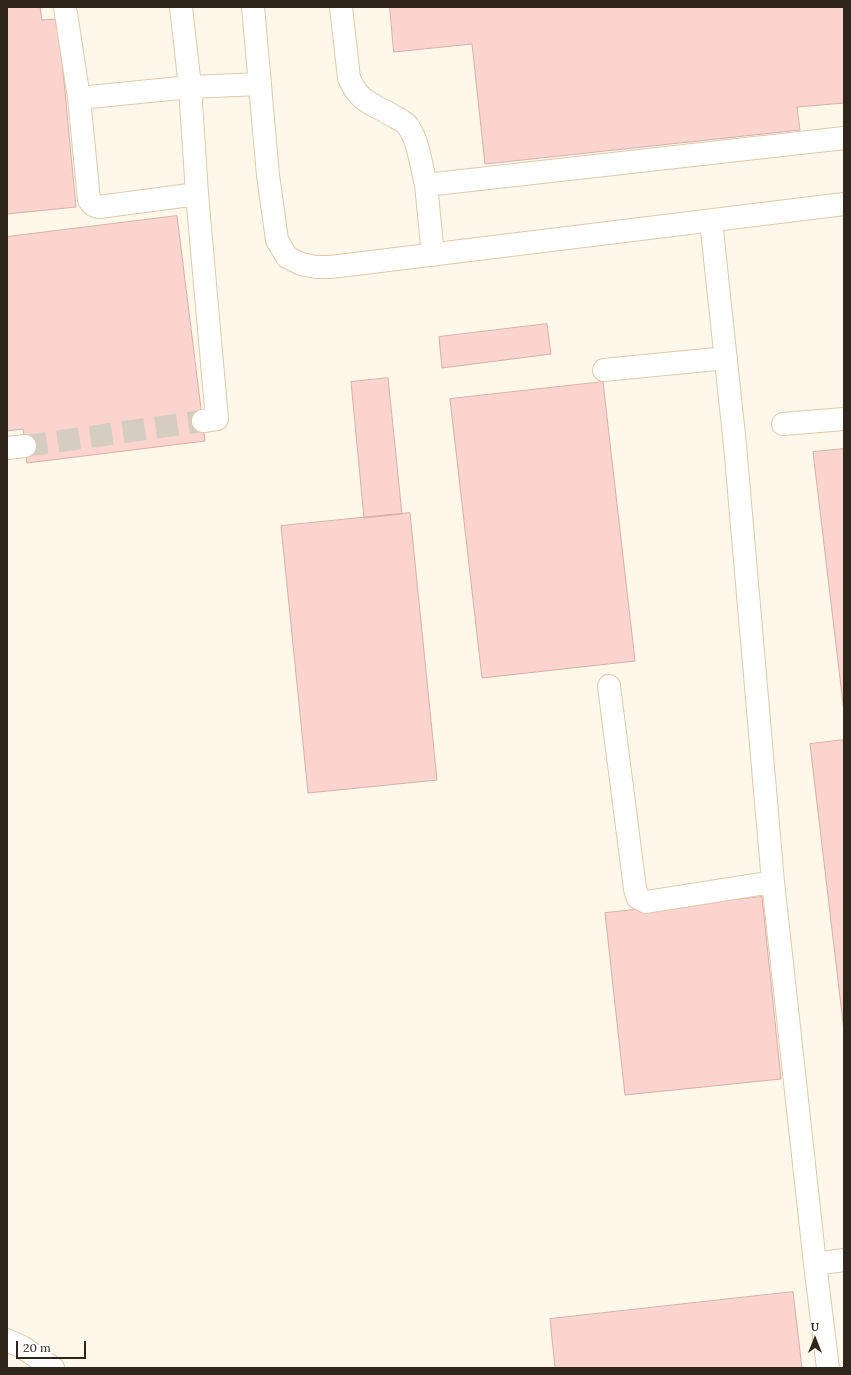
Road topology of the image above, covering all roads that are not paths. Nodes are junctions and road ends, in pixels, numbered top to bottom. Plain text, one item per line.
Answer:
1 (65, 7) edge
2 (181, 7) edge
3 (253, 7) edge
4 (341, 7) edge
5 (260, 84) junction
6 (190, 87) junction
7 (79, 98) junction
8 (844, 138) edge
9 (426, 186) junction
10 (197, 194) junction
11 (844, 204) edge
12 (711, 221) junction
13 (433, 255) junction
14 (726, 358) junction
15 (604, 370) dead end
16 (844, 419) edge
17 (203, 421) tunnel mouth
18 (783, 424) dead end
19 (609, 686) dead end
20 (773, 882) junction
21 (844, 1260) edge
22 (815, 1264) junction
23 (7, 1340) edge
24 (53, 1368) edge
25 (828, 1368) edge

1 - 7 street
2 - 6 street
3 - 5 street
4 - 9 street
5 - 6 street
5 - 13 street
6 - 7 street
6 - 10 street
7 - 10 street
8 - 9 street
9 - 13 street
10 - 17 street
11 - 12 street
12 - 13 street
12 - 14 street
14 - 15 street
14 - 20 street
16 - 18 street
19 - 20 street
20 - 22 street
21 - 22 street
22 - 25 street
23 - 24 street

